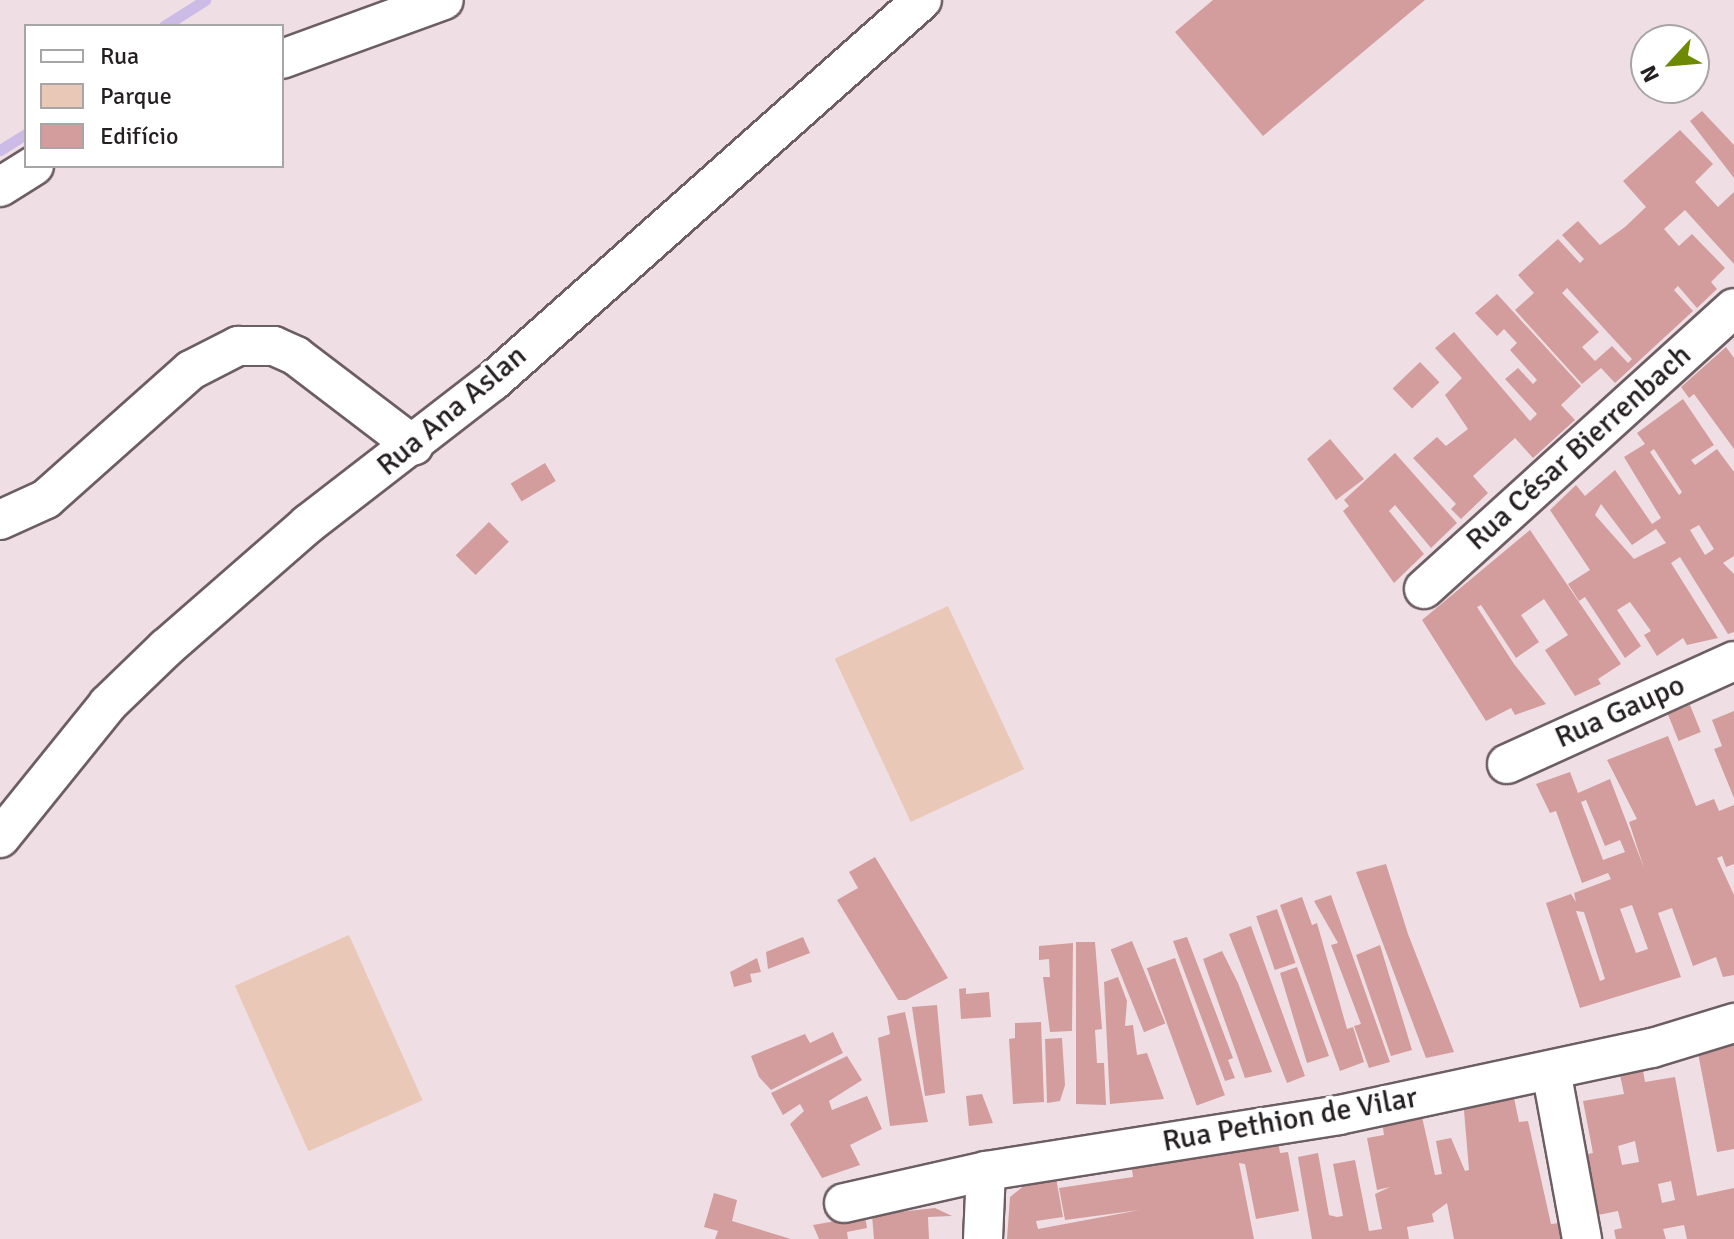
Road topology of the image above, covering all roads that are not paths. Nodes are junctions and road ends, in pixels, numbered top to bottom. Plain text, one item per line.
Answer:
1 (444, 0) edge
2 (922, 0) edge
3 (284, 58) edge
4 (31, 168) edge
5 (0, 187) edge
6 (1734, 308) edge
7 (414, 446) junction
8 (0, 520) edge
9 (1424, 589) dead end
10 (1734, 661) edge
11 (1507, 764) dead end
12 (0, 838) edge
13 (1734, 1023) edge
14 (1551, 1070) junction
15 (986, 1171) junction
16 (844, 1203) dead end
17 (983, 1239) edge
18 (1582, 1239) edge

1 - 3 street
2 - 7 street, Rua Ana Aslan
4 - 5 street
6 - 9 street, Rua César Bierrenbach
7 - 8 street
7 - 12 street, Rua Ana Aslan
10 - 11 street, Rua Gaupo
13 - 14 street, Rua Pethion de Vilar
14 - 15 street, Rua Pethion de Vilar
14 - 18 street
15 - 16 street, Rua Pethion de Vilar
15 - 17 street

